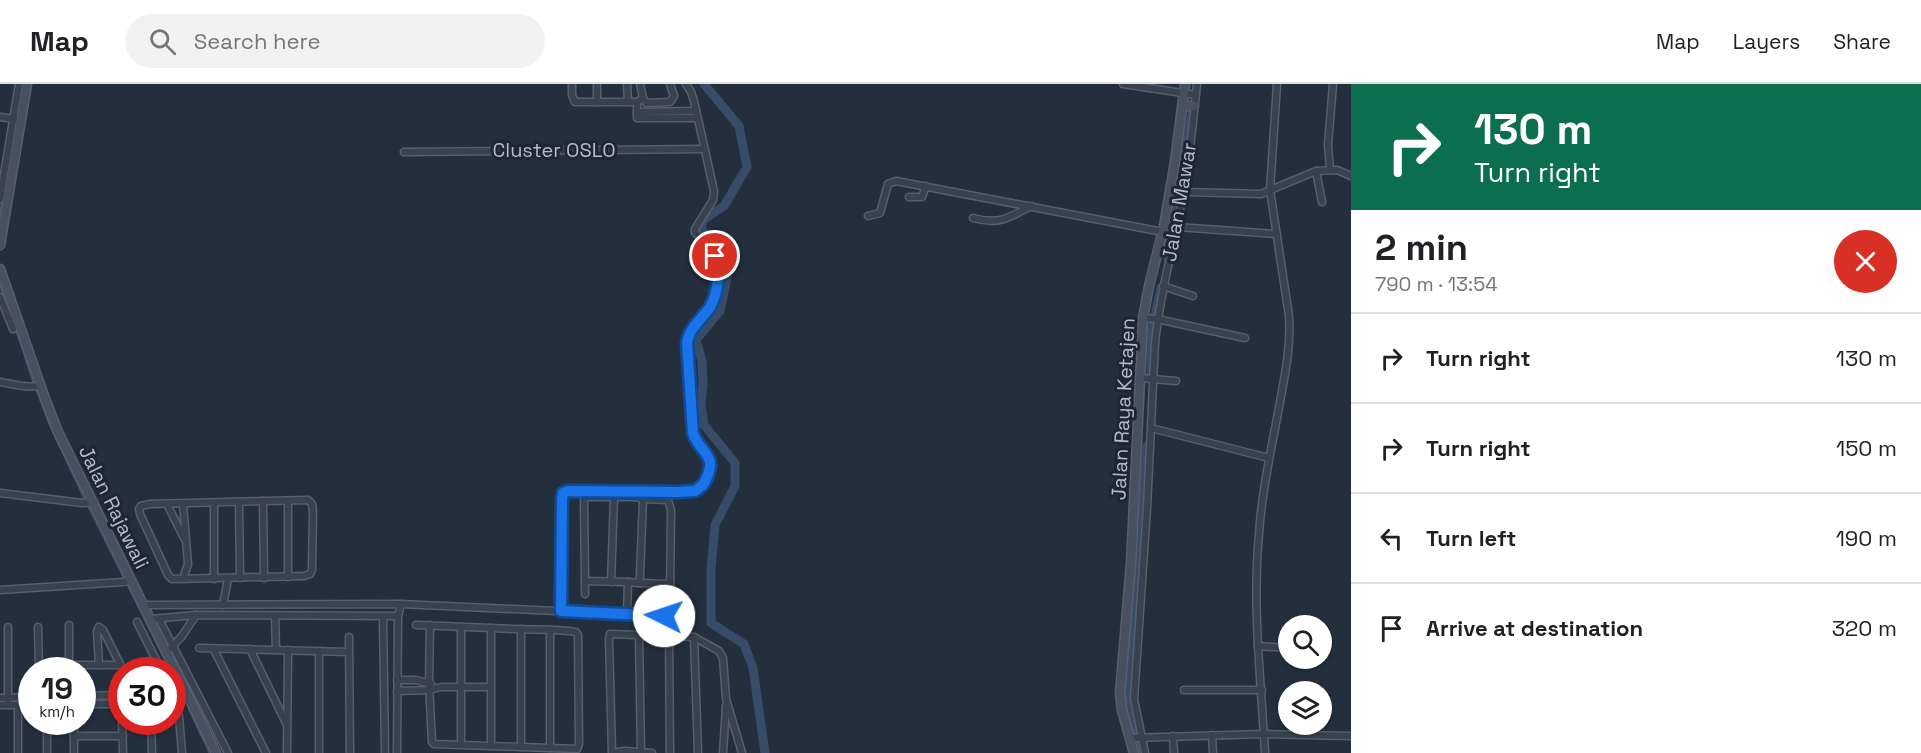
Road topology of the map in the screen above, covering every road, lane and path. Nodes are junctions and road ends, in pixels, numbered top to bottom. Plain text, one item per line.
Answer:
1 (19, 84) edge
2 (27, 84) edge
3 (572, 84) edge
4 (597, 84) edge
5 (627, 84) edge
6 (640, 84) edge
7 (670, 84) edge
8 (686, 84) edge
9 (1123, 84) edge
10 (1185, 84) edge
11 (1197, 84) edge
12 (1277, 84) edge
13 (1333, 84) edge
14 (1190, 95) junction
15 (643, 98) junction
16 (597, 102) junction
17 (627, 102) junction
18 (637, 102) junction
19 (19, 103) junction
20 (696, 115) junction
21 (0, 117) edge
22 (16, 120) junction
23 (704, 149) junction
24 (404, 152) dead end
25 (1182, 162) junction
26 (1330, 169) junction
27 (1316, 171) junction
28 (1351, 176) edge
29 (4, 186) edge
30 (926, 186) junction
31 (1270, 190) junction
32 (1184, 192) junction
33 (909, 197) dead end
34 (0, 199) edge
35 (1322, 202) dead end
36 (1032, 206) junction
37 (868, 216) dead end
38 (973, 218) dead end
39 (1169, 228) junction
40 (1277, 234) junction
41 (0, 245) edge
42 (0, 269) edge
43 (1163, 286) junction
44 (0, 297) edge
45 (1193, 297) dead end
46 (7, 307) edge
47 (1151, 319) junction
48 (13, 329) dead end
49 (1245, 338) dead end
50 (1149, 343) junction
51 (1147, 378) junction
52 (1176, 381) dead end
53 (0, 382) edge
54 (37, 386) junction
55 (1151, 428) junction
56 (1269, 458) junction
57 (1137, 468) junction
58 (1147, 468) junction
59 (0, 493) edge
60 (614, 497) junction
61 (643, 499) junction
62 (263, 501) junction
63 (288, 501) junction
64 (93, 502) junction
65 (239, 502) junction
66 (214, 503) junction
67 (167, 504) junction
68 (183, 504) junction
69 (186, 543) junction
70 (288, 577) junction
71 (240, 578) junction
72 (264, 578) junction
73 (183, 579) junction
74 (214, 579) junction
75 (228, 579) junction
76 (127, 581) junction
77 (585, 581) junction
78 (611, 582) junction
79 (628, 582) junction
80 (639, 583) junction
81 (670, 584) junction
82 (0, 590) edge
83 (585, 594) dead end
84 (670, 600) dead end
85 (401, 604) junction
86 (144, 605) junction
87 (224, 605) junction
88 (561, 611) junction
89 (627, 614) junction
90 (196, 615) junction
91 (275, 616) junction
92 (384, 616) junction
93 (398, 616) junction
94 (664, 616) dead end
95 (175, 618) junction
96 (155, 619) junction
97 (137, 622) dead end
98 (69, 625) dead end
99 (416, 625) dead end
100 (430, 626) junction
101 (8, 627) dead end
102 (38, 627) dead end
103 (461, 627) junction
104 (491, 628) junction
105 (521, 629) junction
106 (550, 630) junction
107 (639, 635) junction
108 (182, 636) junction
109 (669, 636) junction
110 (349, 637) dead end
111 (694, 637) junction
112 (1258, 646) junction
113 (1278, 647) edge
114 (199, 648) dead end
115 (213, 648) junction
116 (170, 649) junction
117 (250, 649) junction
118 (276, 650) junction
119 (288, 650) junction
120 (319, 651) junction
121 (350, 652) junction
122 (39, 657) edge
123 (69, 657) edge
124 (116, 657) edge
125 (154, 657) edge
126 (172, 657) edge
127 (99, 665) joint
128 (108, 666) edge
129 (412, 681) junction
130 (385, 683) junction
131 (397, 685) junction
132 (429, 687) junction
133 (491, 687) junction
134 (461, 688) junction
135 (413, 690) junction
136 (1184, 690) dead end
137 (1262, 690) junction
138 (0, 698) edge
139 (726, 699) junction
140 (18, 700) edge
141 (8, 701) junction
142 (0, 705) edge
143 (18, 705) edge
144 (186, 708) edge
145 (288, 727) junction
146 (1264, 734) junction
147 (18, 735) edge
148 (47, 735) edge
149 (151, 735) edge
150 (181, 735) edge
151 (1212, 735) junction
152 (74, 736) joint
153 (123, 736) joint
154 (1173, 736) junction
155 (1351, 736) edge
156 (1136, 737) junction
157 (461, 744) junction
158 (491, 746) junction
159 (521, 747) junction
160 (550, 748) junction
161 (18, 753) edge
162 (47, 753) edge
163 (74, 753) edge
164 (123, 753) edge
165 (152, 753) edge
166 (182, 753) edge
167 (216, 753) edge
168 (228, 753) edge
169 (266, 753) edge
170 (287, 753) edge
171 (319, 753) edge
172 (350, 753) edge
173 (385, 753) edge
174 (397, 753) edge
175 (612, 753) edge
176 (641, 753) edge
177 (652, 753) edge
178 (670, 753) edge
179 (698, 753) edge
180 (723, 753) edge
181 (742, 753) edge
182 (1134, 753) edge
183 (1145, 753) edge
184 (1174, 753) edge
185 (1213, 753) edge
186 (1265, 753) edge

1 - 19 street
2 - 19 street
3 - 16 street
4 - 16 street
5 - 17 street
6 - 15 street
7 - 15 street
8 - 20 street
9 - 14 street
10 - 14 street, Jalan Raya Ketajen
11 - 14 street
12 - 31 street
13 - 26 street
14 - 25 street, Jalan Raya Ketajen
15 - 18 street
16 - 17 street
17 - 18 street
18 - 20 street
19 - 22 street
20 - 23 street
21 - 22 street
22 - 29 street
23 - 24 street, Cluster OSLO
23 - 88 street
25 - 32 street, Jalan Mawar
25 - 39 street, Jalan Raya Ketajen
26 - 27 street
26 - 28 street
27 - 31 street
27 - 35 street
29 - 34 street
29 - 41 street
30 - 33 street
30 - 36 street
30 - 37 street
31 - 32 street
31 - 40 street
32 - 39 street, Jalan Mawar
36 - 38 street
36 - 39 street
39 - 40 street
39 - 43 street, Jalan Mawar
39 - 47 street, Jalan Raya Ketajen
40 - 56 street
42 - 46 street, Jalan Rajawali
43 - 45 street
43 - 47 street, Jalan Mawar
44 - 46 street
46 - 48 street
46 - 54 street, Jalan Rajawali
47 - 49 street
47 - 50 street, Jalan Raya Ketajen
47 - 50 street, Jalan Mawar
50 - 51 street, Jalan Raya Ketajen
50 - 51 street, Jalan Mawar
51 - 52 street
51 - 55 street, Jalan Mawar
51 - 57 street, Jalan Raya Ketajen
53 - 54 street
54 - 64 street, Jalan Rajawali
55 - 56 street
55 - 58 street, Jalan Mawar
56 - 112 street
57 - 58 street
57 - 156 street, Jalan Raya Ketajen
58 - 156 street, Jalan Mawar
59 - 64 street
60 - 61 street
60 - 77 street
60 - 78 street
61 - 80 street
61 - 81 street
62 - 63 street
62 - 65 street
62 - 72 street
63 - 70 street
63 - 70 street
64 - 76 street, Jalan Rajawali
65 - 66 street
65 - 71 street
66 - 68 street
66 - 74 street
67 - 68 street
67 - 69 street
67 - 73 street
68 - 69 street
69 - 73 street
70 - 72 street
71 - 72 street
71 - 75 street
73 - 74 street
74 - 75 street
75 - 87 street
76 - 82 street
76 - 86 street, Jalan Rajawali
77 - 78 street
77 - 83 street
78 - 79 street
79 - 80 street
79 - 89 street
80 - 81 street
81 - 84 street
85 - 87 street
85 - 88 street
85 - 93 street
86 - 87 street
86 - 96 street, Jalan Rajawali
88 - 89 street
89 - 94 street
90 - 91 street
90 - 95 street
90 - 108 street
91 - 92 street
91 - 118 street
92 - 93 street
92 - 130 street
93 - 131 street
95 - 96 street
95 - 108 street
96 - 116 street, Jalan Rajawali
97 - 125 street
98 - 123 street
99 - 100 street
100 - 103 street
100 - 132 street
101 - 141 street
102 - 122 street
103 - 104 street
103 - 134 street
104 - 105 street
104 - 133 street
105 - 106 street
105 - 159 street
106 - 160 street
106 - 160 street
107 - 109 street
107 - 175 street
107 - 176 street
108 - 116 street
109 - 111 street
109 - 178 street
110 - 121 street
111 - 139 street
111 - 179 street
112 - 113 street
112 - 137 street
114 - 115 street
115 - 117 street
115 - 169 street
116 - 126 street, Jalan Rajawali
116 - 168 street
117 - 118 street
117 - 145 street
118 - 119 street
119 - 120 street
119 - 145 street
120 - 121 street
120 - 171 street
121 - 172 street
124 - 127 street
127 - 128 street
129 - 131 street
129 - 132 street
129 - 135 street
130 - 131 street
130 - 173 street
131 - 135 street
131 - 174 street
132 - 134 street
132 - 135 street
132 - 157 street
133 - 134 street
133 - 158 street
134 - 157 street
136 - 137 street
137 - 146 street
138 - 141 street
139 - 180 street
139 - 181 street
140 - 141 street
141 - 142 street
141 - 143 street
144 - 167 street, Jalan Rajawali
145 - 170 street
146 - 151 street
146 - 155 street
146 - 186 street
147 - 161 street
148 - 162 street
149 - 165 street
150 - 166 street
151 - 154 street
151 - 185 street
152 - 153 street
152 - 163 street
153 - 164 street
154 - 156 street
154 - 184 street
156 - 182 street
156 - 183 street, Jalan Mawar
157 - 158 street
158 - 159 street
159 - 160 street
175 - 176 street
176 - 177 street

